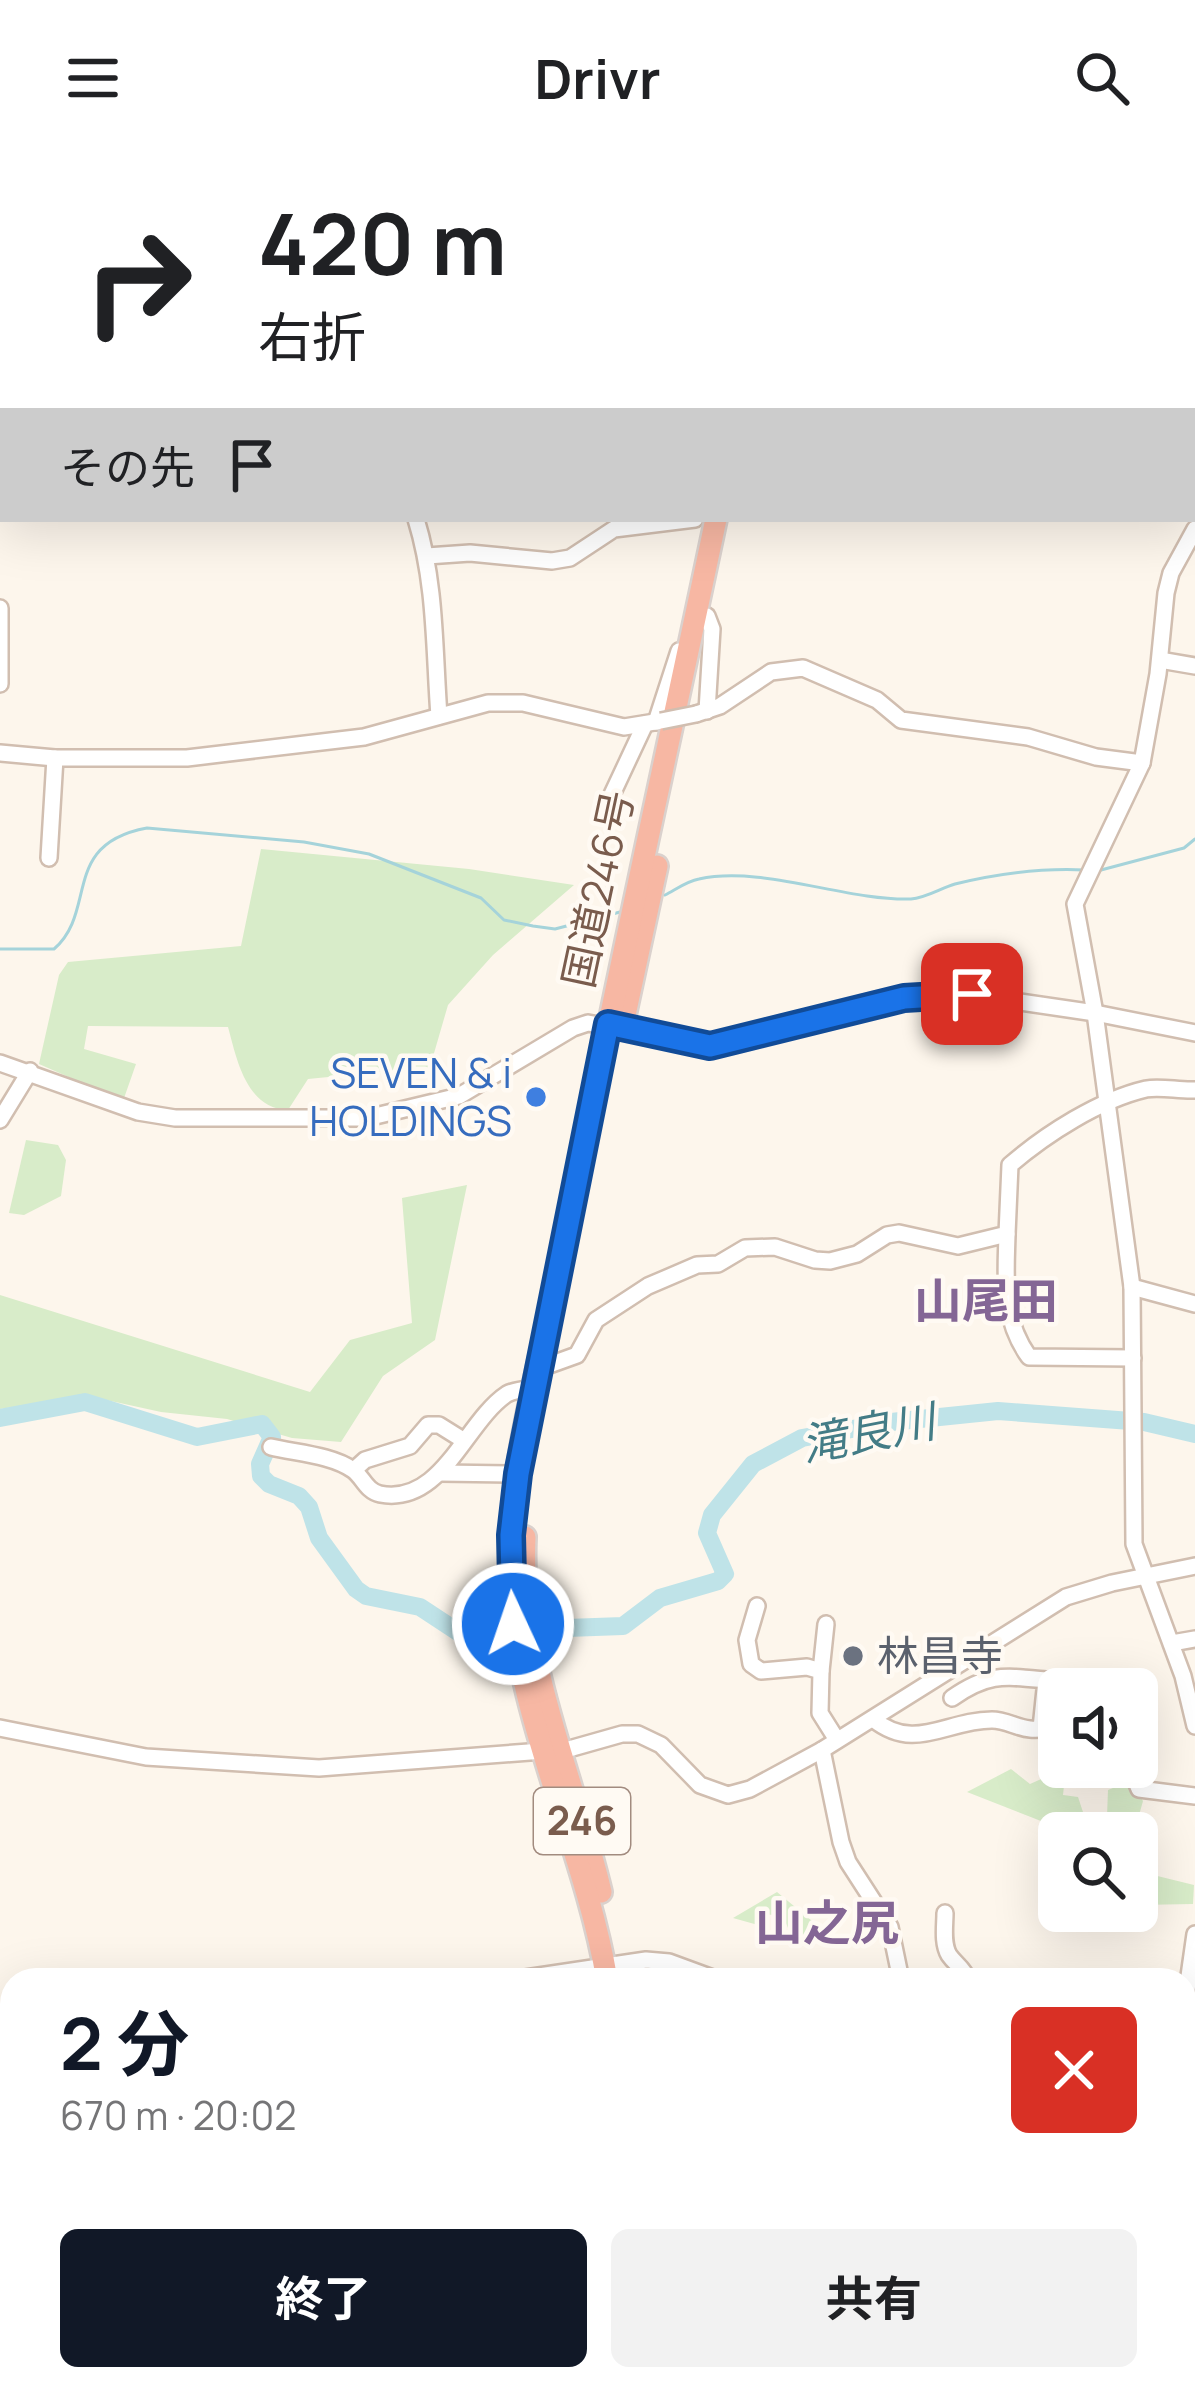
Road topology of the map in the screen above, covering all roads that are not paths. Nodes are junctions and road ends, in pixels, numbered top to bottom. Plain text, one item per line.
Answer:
1 (417, 522) edge
2 (672, 522) edge
3 (716, 522) edge
4 (726, 522) edge
5 (1195, 529) edge
6 (427, 556) junction
7 (0, 608) edge
8 (702, 610) junction
9 (1160, 660) junction
10 (1195, 666) edge
11 (0, 684) edge
12 (701, 712) junction
13 (439, 716) junction
14 (654, 723) junction
15 (0, 753) edge
16 (55, 758) junction
17 (1142, 763) junction
18 (608, 803) dead end
19 (50, 858) dead end
20 (1095, 1013) junction
21 (615, 1026) junction
22 (1195, 1034) edge
23 (0, 1063) edge
24 (30, 1071) junction
25 (1195, 1090) edge
26 (1106, 1104) junction
27 (0, 1120) edge
28 (1007, 1234) junction
29 (1132, 1287) junction
30 (1195, 1304) edge
31 (1133, 1358) junction
32 (552, 1364) junction
33 (534, 1388) junction
34 (463, 1440) junction
35 (272, 1447) dead end
36 (354, 1470) junction
37 (440, 1473) junction
38 (518, 1474) junction
39 (1195, 1566) edge
40 (1147, 1578) junction
41 (757, 1606) dead end
42 (521, 1622) junction
43 (826, 1624) dead end
44 (1195, 1639) edge
45 (1172, 1643) junction
46 (821, 1670) junction
47 (936, 1677) junction
48 (1038, 1679) edge
49 (952, 1698) junction
50 (873, 1719) junction
51 (970, 1722) junction
52 (1195, 1726) edge
53 (0, 1727) edge
54 (1038, 1728) edge
55 (837, 1740) junction
56 (552, 1750) junction
57 (822, 1750) junction
58 (1139, 1788) edge
59 (1195, 1796) edge
60 (945, 1913) dead end
61 (1195, 1934) edge
62 (610, 1968) edge
63 (638, 1968) edge
64 (685, 1968) edge
65 (899, 1968) edge
66 (963, 1968) edge
67 (1191, 1968) edge

1 - 6 street
2 - 6 street
3 - 8 highway, 国道246号 / 246
4 - 8 highway, 国道246号 / 246
5 - 9 street
6 - 13 street
7 - 11 street
8 - 12 street
8 - 14 street
8 - 21 highway, 国道246号 / 246
9 - 10 street
9 - 17 street
12 - 14 street, bridge
12 - 17 street
13 - 14 street
13 - 16 street
14 - 18 street
15 - 16 street
16 - 19 street
17 - 20 street
20 - 21 street
20 - 22 street
20 - 26 street
21 - 24 street
21 - 32 highway, 国道246号 / 246
21 - 33 highway, 国道246号 / 246
23 - 24 street
24 - 27 street
25 - 26 street
26 - 28 street
26 - 29 street
28 - 31 street
28 - 32 street
29 - 30 street
29 - 31 street
31 - 40 street
32 - 42 highway, 国道246号 / 246
33 - 34 street
33 - 38 highway, 国道246号 / 246
34 - 36 street
34 - 37 street
35 - 36 street
36 - 37 street
37 - 38 street
38 - 42 highway, 国道246号 / 246
39 - 40 street
40 - 45 street
40 - 47 street
41 - 46 street
42 - 56 highway, 国道246号 / 246
43 - 46 street
44 - 45 street
45 - 52 street
46 - 55 street
47 - 49 street
47 - 50 street
48 - 49 street
49 - 51 street
50 - 51 street
50 - 55 street
51 - 54 street
53 - 56 street
55 - 57 street
56 - 57 street
56 - 62 highway, 国道246号 / 246
57 - 65 street
58 - 59 street
60 - 66 street
61 - 67 street
63 - 64 street

